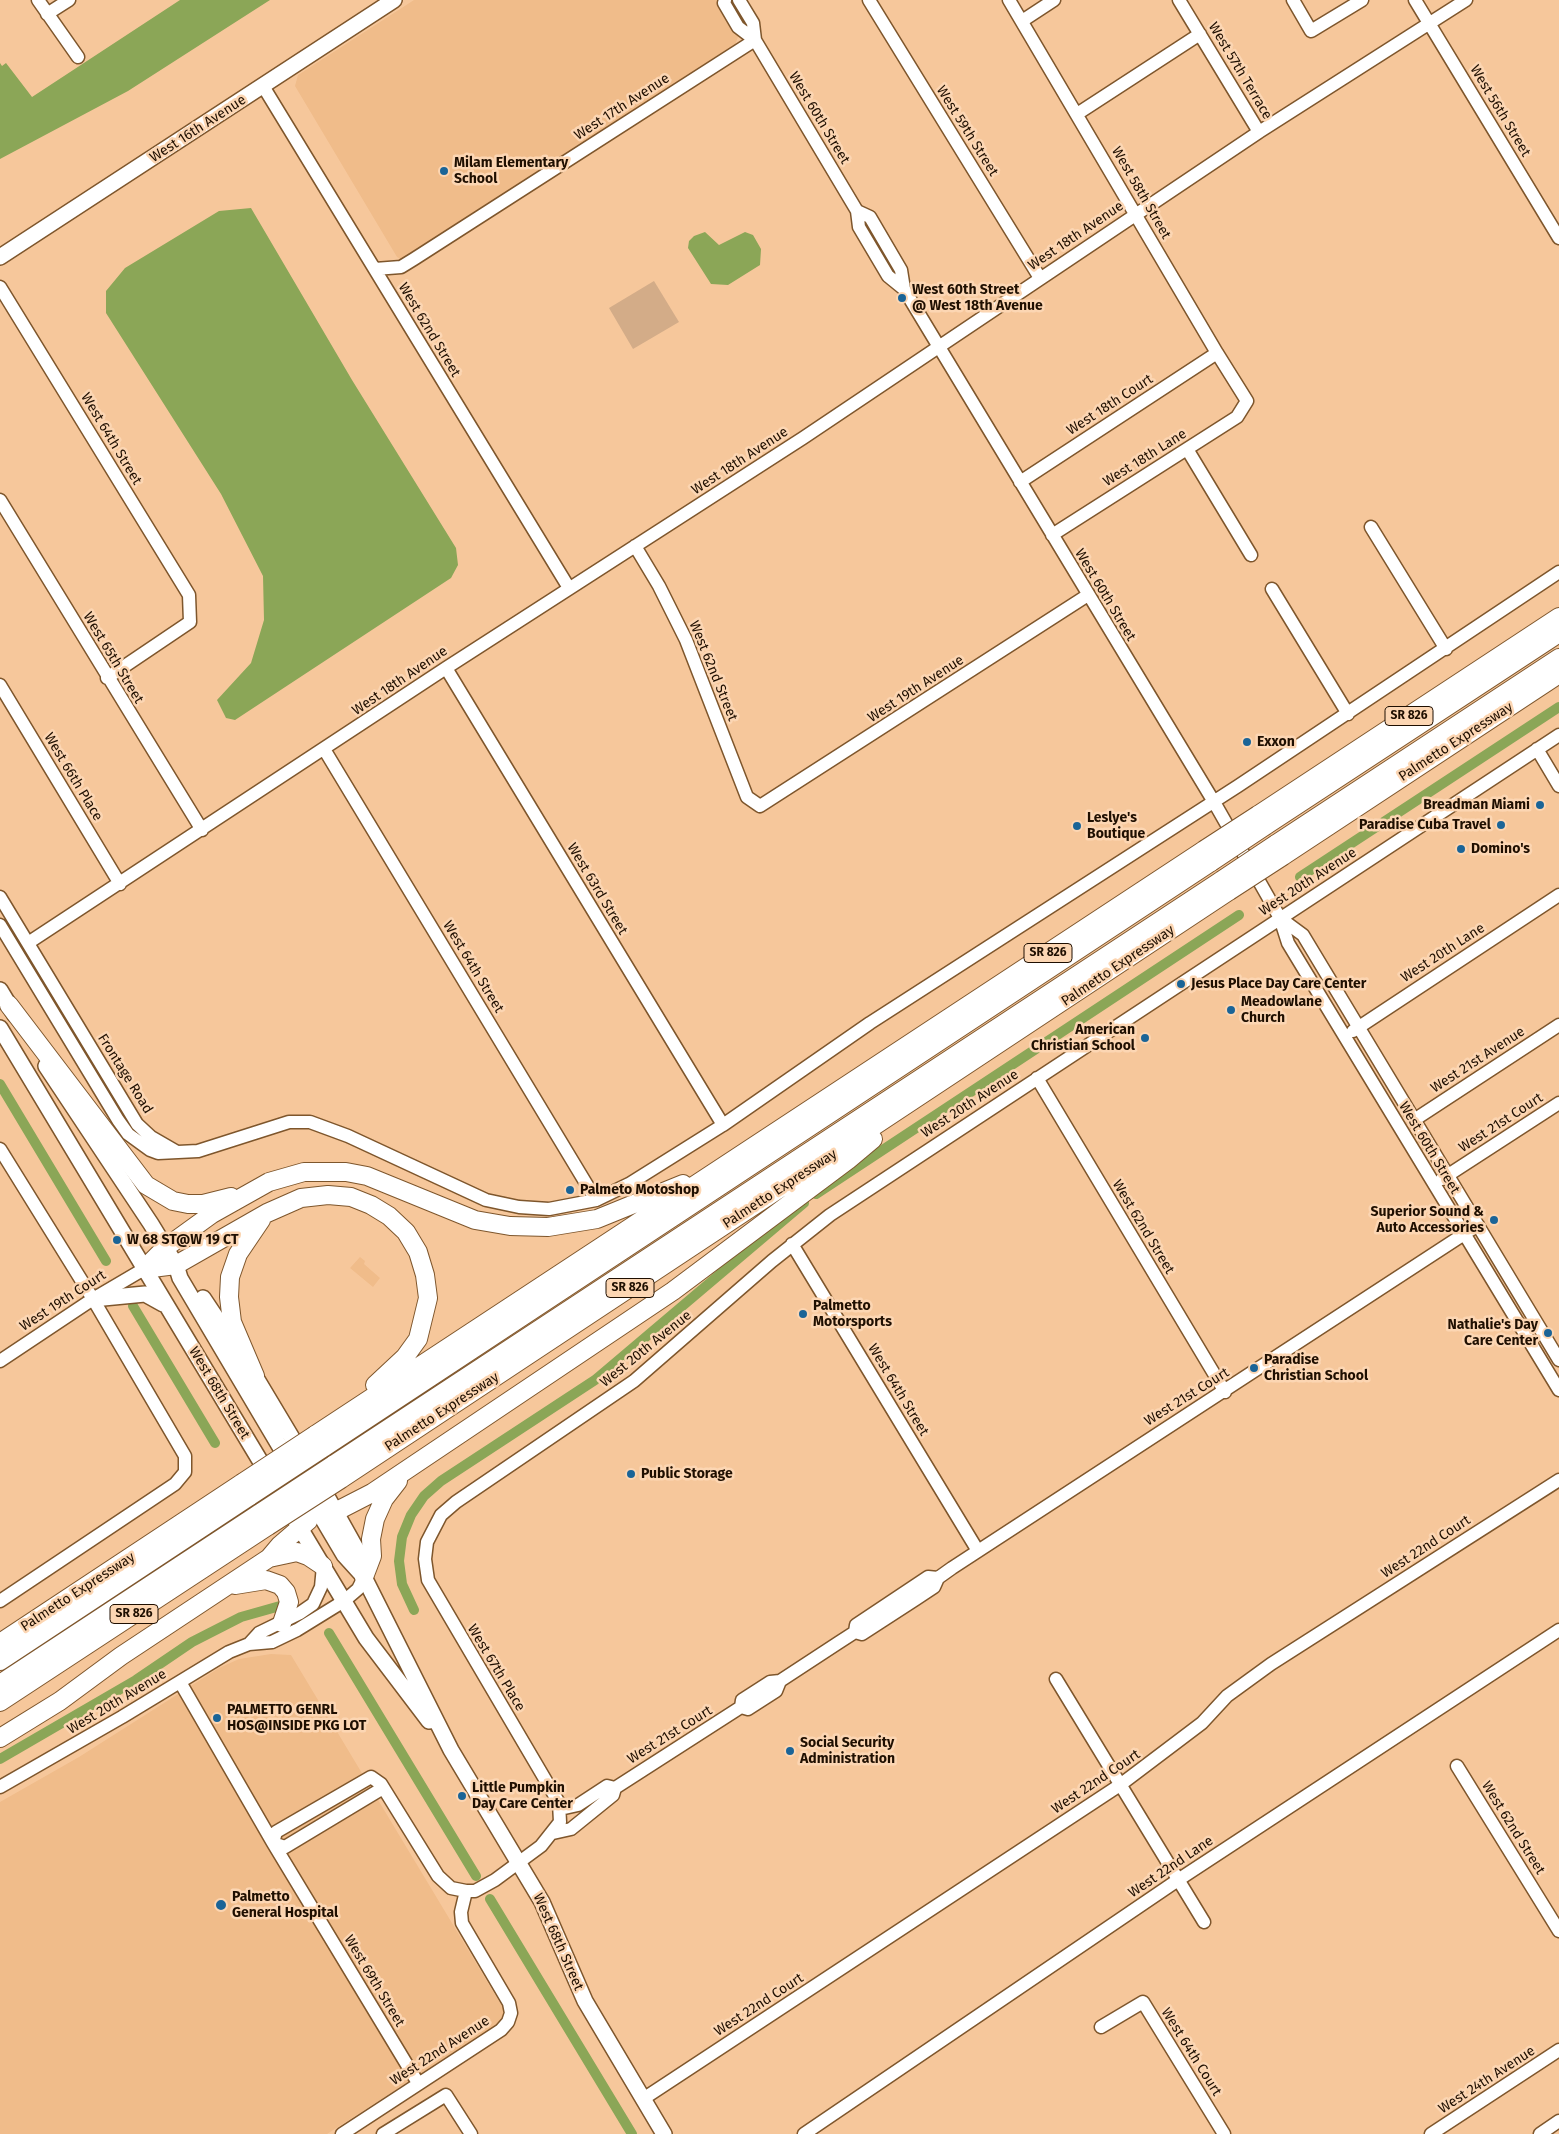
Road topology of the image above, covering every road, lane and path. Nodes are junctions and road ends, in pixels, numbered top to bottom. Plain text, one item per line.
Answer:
1 (38, 0) edge
2 (69, 0) edge
3 (394, 0) edge
4 (725, 0) edge
5 (739, 0) edge
6 (869, 0) edge
7 (1009, 0) edge
8 (1054, 0) edge
9 (1179, 0) edge
10 (1293, 0) edge
11 (1415, 0) edge
12 (1466, 0) edge
13 (1355, 2) edge
14 (47, 14) junction
15 (1022, 20) junction
16 (1429, 24) junction
17 (1200, 34) junction
18 (755, 40) junction
19 (78, 58) dead end
20 (264, 86) junction
21 (1077, 114) junction
22 (1259, 132) junction
23 (1136, 214) junction
24 (1559, 238) edge
25 (0, 257) edge
26 (375, 269) junction
27 (1040, 278) junction
28 (0, 286) edge
29 (939, 348) junction
30 (1217, 353) junction
31 (1247, 400) joint
32 (1187, 449) junction
33 (1020, 482) junction
34 (0, 500) edge
35 (1371, 526) dead end
36 (1052, 535) junction
37 (635, 546) junction
38 (1251, 555) dead end
39 (1559, 572) edge
40 (569, 588) junction
41 (1272, 589) dead end
42 (1088, 595) junction
43 (1559, 617) edge
44 (1559, 633) edge
45 (1446, 649) junction
46 (1559, 658) edge
47 (446, 668) junction
48 (1559, 674) edge
49 (108, 678) junction
50 (0, 685) edge
51 (1348, 714) junction
52 (1559, 735) edge
53 (324, 749) junction
54 (1537, 749) junction
55 (1559, 786) edge
56 (1214, 802) junction
57 (760, 806) joint
58 (1262, 821) junction
59 (202, 830) junction
60 (1279, 850) junction
61 (1208, 856) junction
62 (120, 884) junction
63 (1225, 886) junction
64 (1559, 895) edge
65 (0, 897) edge
66 (1280, 918) junction
67 (2, 929) edge
68 (28, 943) junction
69 (4, 998) edge
70 (1559, 1025) edge
71 (1358, 1026) junction
72 (0, 1028) edge
73 (1346, 1038) junction
74 (1037, 1078) junction
75 (920, 1097) junction
76 (1559, 1103) edge
77 (1414, 1120) junction
78 (723, 1125) junction
79 (0, 1148) edge
80 (177, 1152) junction
81 (725, 1166) junction
82 (1448, 1176) junction
83 (1433, 1183) junction
84 (251, 1192) junction
85 (596, 1200) junction
86 (267, 1213) junction
87 (1478, 1225) junction
88 (1464, 1235) junction
89 (792, 1244) junction
90 (165, 1248) junction
91 (176, 1265) junction
92 (144, 1269) junction
93 (93, 1298) junction
94 (166, 1307) junction
95 (0, 1360) edge
96 (1559, 1360) edge
97 (255, 1376) junction
98 (1559, 1390) edge
99 (1225, 1392) junction
100 (319, 1442) junction
101 (406, 1471) junction
102 (337, 1472) junction
103 (1559, 1480) edge
104 (275, 1486) junction
105 (246, 1490) junction
106 (320, 1509) junction
107 (264, 1520) junction
108 (301, 1529) junction
109 (428, 1537) joint
110 (978, 1551) junction
111 (269, 1558) junction
112 (323, 1566) junction
113 (364, 1577) junction
114 (224, 1588) junction
115 (0, 1601) edge
116 (344, 1601) junction
117 (282, 1623) junction
118 (1559, 1630) edge
119 (0, 1643) edge
120 (249, 1644) junction
121 (0, 1661) edge
122 (1056, 1679) dead end
123 (180, 1682) junction
124 (0, 1684) edge
125 (0, 1702) edge
126 (0, 1738) edge
127 (452, 1750) junction
128 (1457, 1766) dead end
129 (1120, 1786) junction
130 (0, 1787) edge
131 (383, 1788) junction
132 (615, 1788) junction
133 (560, 1809) junction
134 (553, 1833) junction
135 (273, 1843) junction
136 (519, 1862) junction
137 (1178, 1880) junction
138 (466, 1892) junction
139 (1204, 1922) dead end
140 (1559, 1931) edge
141 (1101, 2027) dead end
142 (1559, 2050) edge
143 (418, 2083) junction
144 (643, 2099) junction
145 (1559, 2121) edge
146 (342, 2134) edge
147 (383, 2134) edge
148 (471, 2134) edge
149 (664, 2134) edge
150 (804, 2134) edge
151 (1224, 2134) edge
152 (1431, 2134) edge
153 (1540, 2134) edge

1 - 14 street
2 - 14 street
3 - 20 main road, West 16th Avenue
4 - 18 street, West 60th Street
5 - 18 street, West 60th Street
6 - 27 street, West 59th Street
7 - 15 street, West 58th Street
8 - 15 street
9 - 17 street, West 57th Terrace
10 - 13 street
11 - 16 street, West 56th Street
12 - 16 street, West 18th Avenue
14 - 19 street
15 - 21 street, West 58th Street
16 - 22 street, West 18th Avenue
16 - 24 street, West 56th Street
17 - 21 street
17 - 22 street, West 57th Terrace
18 - 26 street, West 17th Avenue
18 - 29 street, West 60th Street
20 - 25 main road, West 16th Avenue
20 - 26 street, West 62nd Street
21 - 23 street, West 58th Street
22 - 23 street, West 18th Avenue
23 - 27 street, West 18th Avenue
23 - 30 street, West 58th Street
26 - 40 street, West 62nd Street
27 - 29 street, West 18th Avenue
28 - 49 street, West 64th Street
29 - 33 street, West 60th Street
29 - 37 street, West 18th Avenue
30 - 31 street, West 58th Street
30 - 33 street, West 18th Court
31 - 32 street, West 18th Lane
32 - 36 street, West 18th Lane
32 - 38 street
33 - 36 street, West 60th Street
34 - 49 street, West 65th Street
35 - 45 street
36 - 42 street, West 60th Street
37 - 40 street, West 18th Avenue
37 - 57 street, West 62nd Street
39 - 45 street
40 - 47 street, West 18th Avenue
41 - 51 street
42 - 56 street, West 60th Street
42 - 57 street, West 19th Avenue
43 - 58 highway, Palmetto Expressway / SR 826
44 - 58 highway
45 - 51 street
46 - 60 highway
47 - 53 street, West 18th Avenue
47 - 78 street, West 63rd Street
48 - 60 highway, Palmetto Expressway / SR 826
49 - 59 street, West 65th Street
50 - 62 street, West 66th Place
51 - 56 street
52 - 54 street, West 20th Avenue
53 - 59 street, West 18th Avenue
53 - 85 street, West 64th Street
54 - 55 street
54 - 66 street, West 20th Avenue
56 - 66 street, West 60th Street
56 - 78 street
58 - 61 highway, Palmetto Expressway / SR 826, bridge
59 - 62 street, West 18th Avenue
60 - 63 highway, Palmetto Expressway / SR 826, bridge
61 - 81 highway, Palmetto Expressway / SR 826
61 - 100 highway
62 - 68 street, West 18th Avenue
63 - 75 highway, Palmetto Expressway / SR 826
63 - 102 highway
64 - 71 street, West 20th Lane
65 - 68 street, Frontage Road
66 - 71 street, West 60th Street
66 - 73 street, West 60th Street
66 - 74 street, West 20th Avenue
67 - 68 street
67 - 80 street
68 - 80 street, Frontage Road
69 - 84 highway
69 - 90 main road, West 68th Street
70 - 77 street, West 21st Avenue
71 - 73 street, West 20th Lane
71 - 77 street, West 60th Street
72 - 92 main road, West 68th Street
73 - 83 street, West 60th Street
74 - 89 street, West 20th Avenue
74 - 99 street, West 62nd Street
75 - 101 highway
75 - 102 highway, Palmetto Expressway / SR 826
76 - 82 street, West 21st Court
77 - 82 street, West 60th Street
78 - 85 street
79 - 93 street
80 - 85 street
81 - 84 highway
81 - 100 highway, Palmetto Expressway / SR 826
82 - 83 street, West 21st Court
82 - 87 street, West 60th Street
83 - 88 street, West 60th Street
84 - 90 highway
86 - 91 highway
86 - 97 highway
86 - 100 highway
87 - 88 street, West 21st Court
87 - 96 street, West 60th Street
88 - 98 street, West 60th Street
88 - 99 street, West 21st Court
89 - 109 street, West 20th Avenue
89 - 110 street, West 64th Street
90 - 91 main road, West 68th Street
90 - 92 highway
91 - 92 highway
91 - 97 main road, West 68th Street
91 - 106 main road, West 68th Street
92 - 93 street, West 19th Court
92 - 94 main road, West 68th Street
93 - 94 main road
93 - 95 street, West 19th Court
93 - 115 street
94 - 104 main road, West 68th Street
97 - 106 main road, West 68th Street
99 - 110 street, West 21st Court
100 - 105 highway, Palmetto Expressway / SR 826, bridge
101 - 106 highway
101 - 113 highway
102 - 107 highway, Palmetto Expressway / SR 826, bridge
103 - 129 street, West 22nd Court
104 - 106 highway
104 - 108 main road, West 68th Street
105 - 119 highway, Palmetto Expressway / SR 826
105 - 121 highway
106 - 108 highway
106 - 113 main road, West 68th Street
107 - 124 highway
107 - 125 highway, Palmetto Expressway / SR 826
108 - 111 highway
108 - 112 main road, West 68th Street
109 - 133 street, West 67th Place
110 - 132 street, West 21st Court
111 - 112 highway
111 - 114 highway
112 - 116 main road, West 68th Street
112 - 117 street, West 20th Avenue
113 - 116 street, West 20th Avenue
113 - 127 main road, West 68th Street
114 - 117 highway
114 - 126 highway
116 - 120 street, West 20th Avenue
116 - 127 main road, West 68th Street
117 - 120 street, West 20th Avenue
118 - 137 street, West 22nd Lane
120 - 123 street, West 20th Avenue
122 - 129 street
123 - 130 street, West 20th Avenue
123 - 135 street, West 69th Street
127 - 136 main road, West 68th Street
128 - 140 street, West 62nd Street
129 - 137 street
129 - 144 street, West 22nd Court
131 - 135 street
131 - 135 street
131 - 138 street
132 - 133 street, West 21st Court
132 - 134 street, West 21st Court
133 - 134 street, West 21st Court
134 - 136 street, West 21st Court
135 - 143 street, West 69th Street
136 - 138 street, West 21st Court
136 - 144 main road, West 68th Street
137 - 139 street
137 - 150 street, West 22nd Lane
138 - 143 street, West 22nd Avenue
141 - 151 street, West 64th Court
142 - 152 street, West 24th Avenue
143 - 146 street, West 22nd Avenue
144 - 149 main road, West 68th Street
145 - 153 street
147 - 148 street

